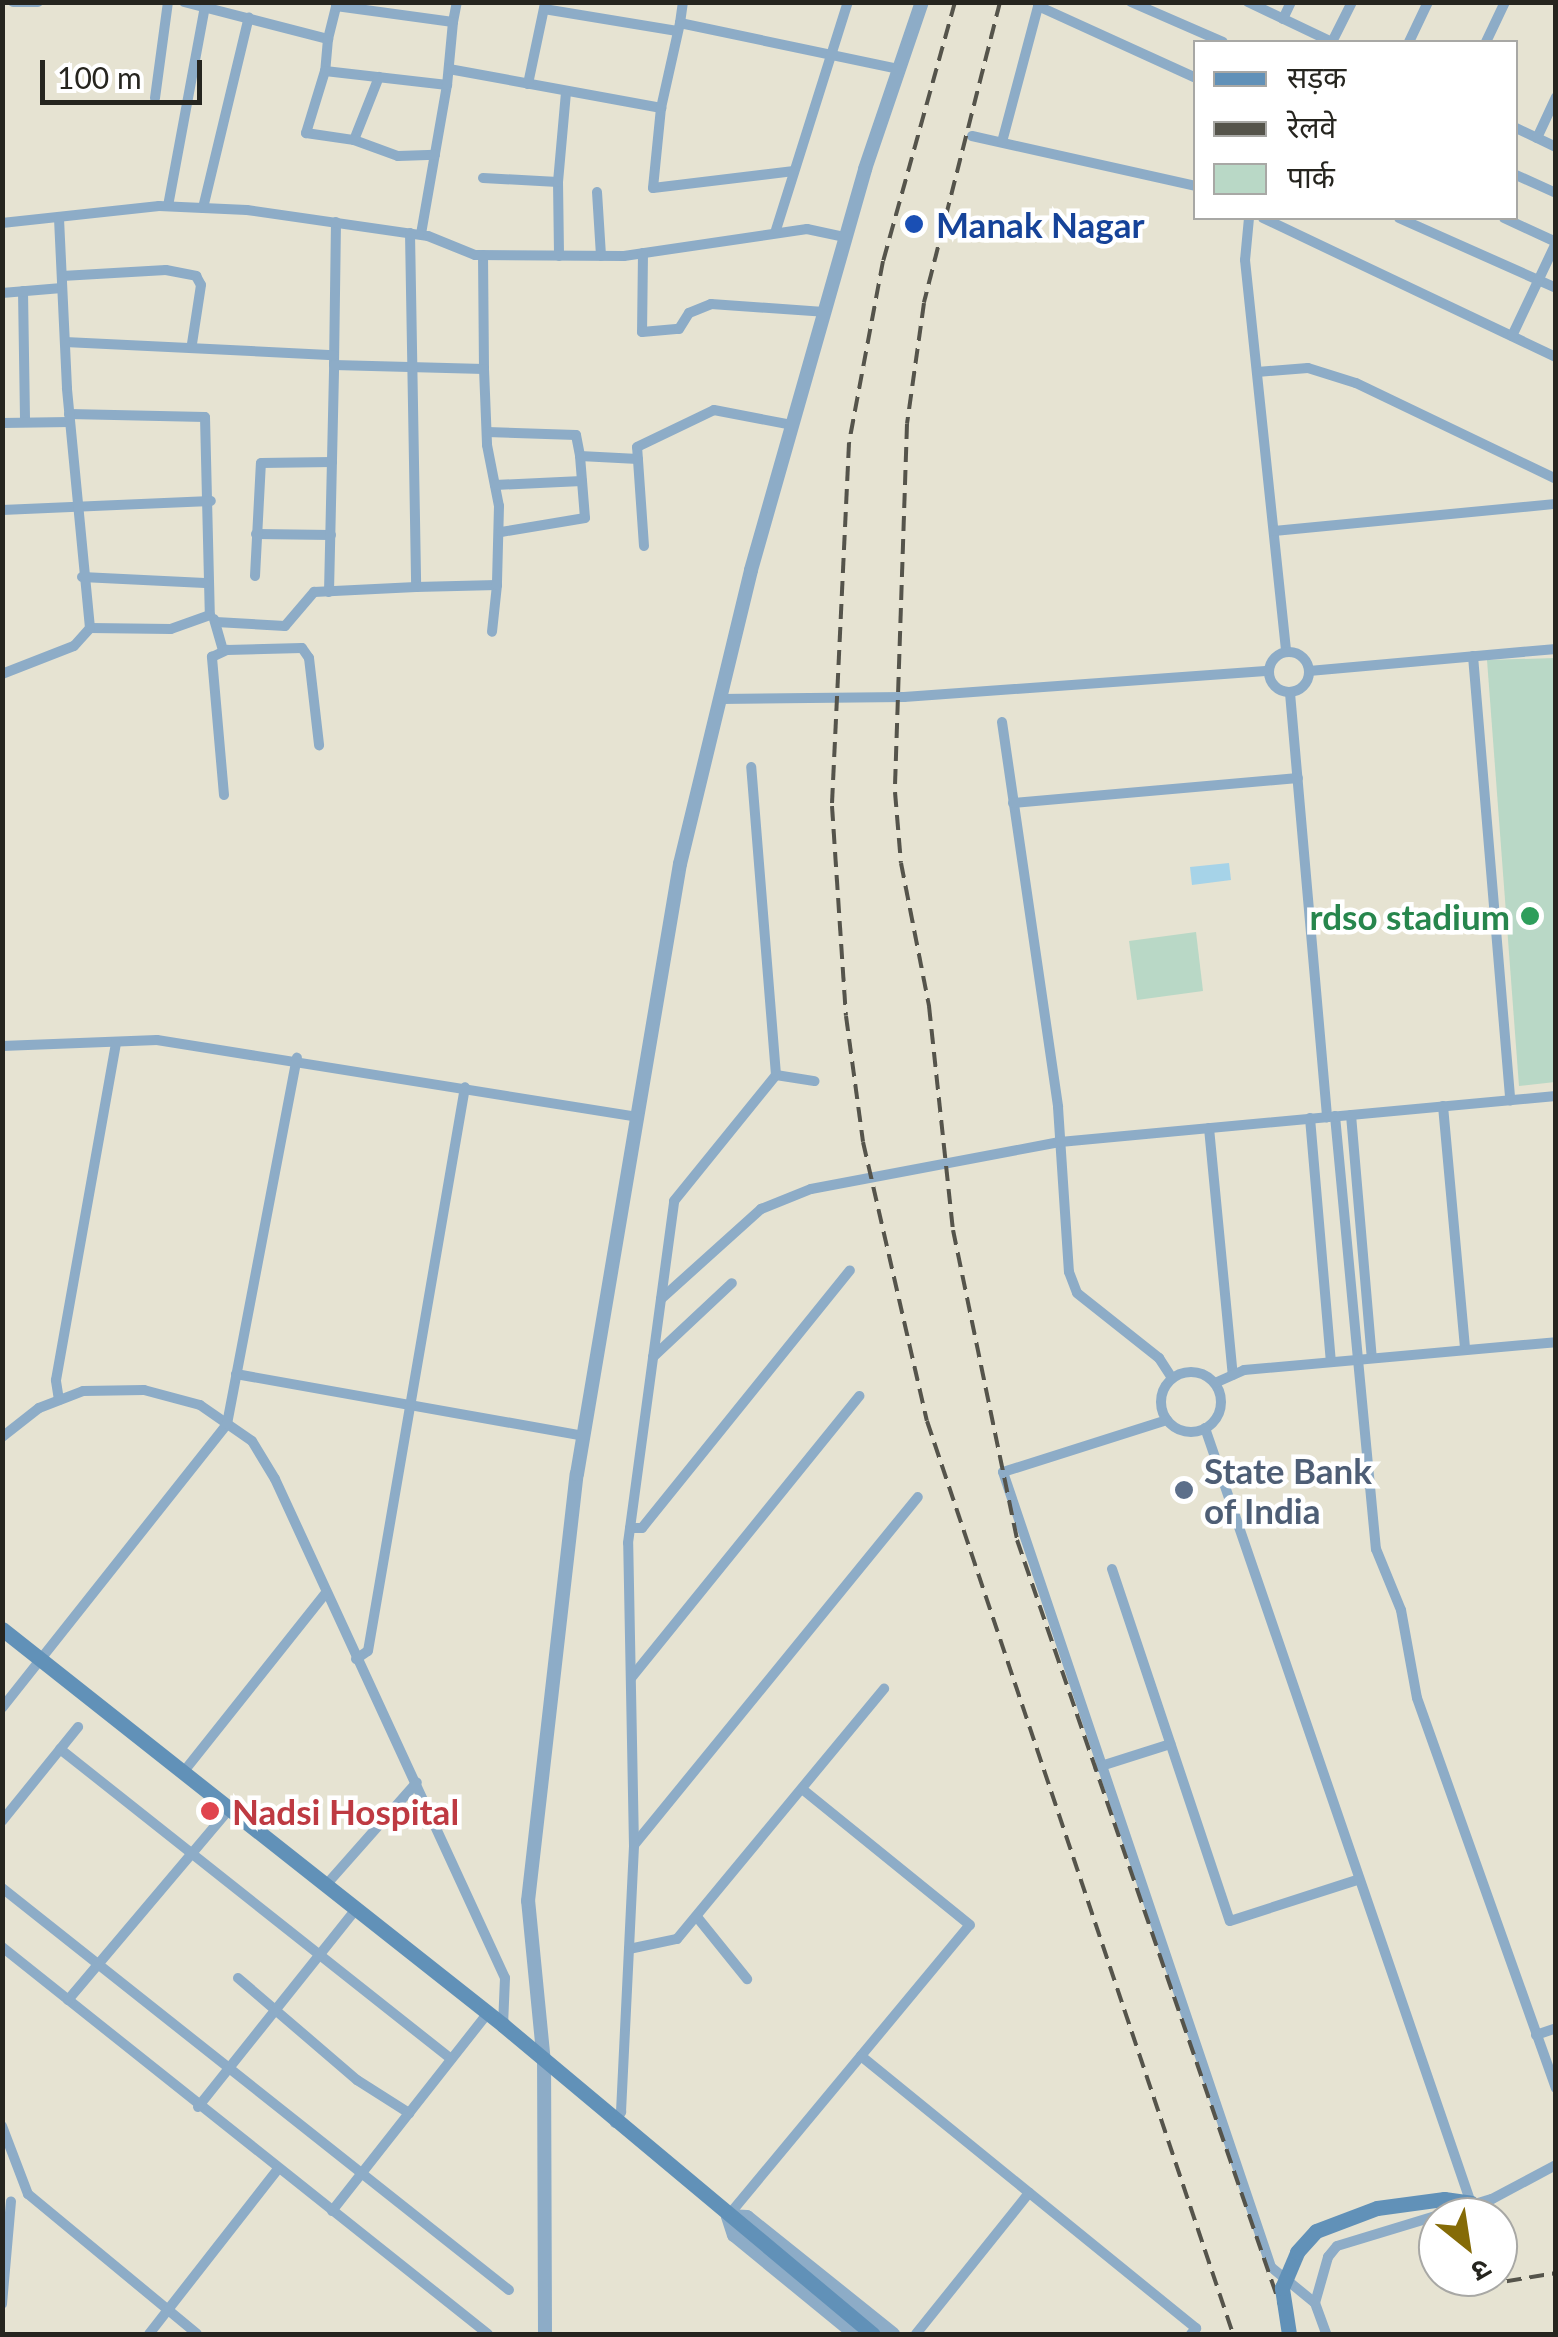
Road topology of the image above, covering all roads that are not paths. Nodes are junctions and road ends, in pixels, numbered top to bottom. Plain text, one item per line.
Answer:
1 (13, 2) edge
2 (38, 2) edge
3 (168, 2) edge
4 (184, 2) edge
5 (457, 2) edge
6 (683, 2) edge
7 (848, 2) edge
8 (922, 2) edge
9 (1130, 2) edge
10 (1248, 2) edge
11 (1291, 2) edge
12 (1352, 2) edge
13 (1428, 2) edge
14 (1505, 2) edge
15 (337, 4) edge
16 (1039, 4) edge
17 (205, 6) junction
18 (545, 6) edge
19 (249, 16) junction
20 (1283, 19) junction
21 (453, 22) junction
22 (678, 27) junction
23 (328, 40) junction
24 (1218, 40) edge
25 (1328, 40) edge
26 (1333, 40) edge
27 (1410, 40) edge
28 (1487, 40) edge
29 (836, 51) junction
30 (449, 69) junction
31 (899, 69) junction
32 (325, 71) junction
33 (379, 77) junction
34 (1193, 77) edge
35 (528, 84) junction
36 (447, 85) junction
37 (566, 92) junction
38 (156, 98) dead end
39 (1556, 98) edge
40 (661, 108) junction
41 (1518, 129) edge
42 (972, 136) dead end
43 (1536, 138) junction
44 (354, 140) junction
45 (1002, 142) junction
46 (1556, 147) edge
47 (435, 155) junction
48 (794, 171) junction
49 (1518, 176) edge
50 (482, 178) dead end
51 (558, 182) junction
52 (1193, 185) edge
53 (597, 192) dead end
54 (1556, 193) edge
55 (168, 206) junction
56 (202, 208) junction
57 (60, 218) junction
58 (1250, 220) edge
59 (1267, 220) edge
60 (1403, 220) edge
61 (1508, 220) edge
62 (336, 222) junction
63 (2, 223) edge
64 (774, 233) junction
65 (416, 234) junction
66 (846, 237) junction
67 (1556, 242) edge
68 (644, 253) junction
69 (483, 255) junction
70 (560, 256) junction
71 (601, 256) junction
72 (1538, 280) junction
73 (62, 282) junction
74 (1556, 288) edge
75 (23, 291) junction
76 (2, 293) edge
77 (824, 312) junction
78 (1512, 336) junction
79 (64, 342) junction
80 (192, 344) junction
81 (1556, 356) edge
82 (334, 360) junction
83 (410, 366) junction
84 (484, 369) junction
85 (1257, 372) junction
86 (69, 418) junction
87 (25, 422) junction
88 (2, 423) edge
89 (792, 424) junction
90 (487, 432) junction
91 (580, 456) junction
92 (638, 459) junction
93 (332, 462) junction
94 (1556, 479) edge
95 (582, 480) junction
96 (495, 485) junction
97 (210, 501) junction
98 (1556, 504) edge
99 (76, 506) junction
100 (2, 510) edge
101 (1274, 531) junction
102 (501, 532) junction
103 (256, 534) junction
104 (331, 535) junction
105 (644, 546) dead end
106 (256, 576) dead end
107 (82, 577) junction
108 (205, 583) dead end
109 (498, 585) junction
110 (416, 588) junction
111 (330, 592) junction
112 (213, 618) junction
113 (90, 628) junction
114 (492, 632) dead end
115 (1556, 649) edge
116 (223, 651) junction
117 (1286, 652) junction
118 (1473, 656) junction
119 (1270, 671) junction
120 (1309, 671) junction
121 (2, 674) edge
122 (1290, 692) junction
123 (720, 699) junction
124 (1002, 722) dead end
125 (319, 745) dead end
126 (751, 767) dead end
127 (1298, 778) junction
128 (224, 795) dead end
129 (1012, 803) junction
130 (116, 1042) junction
131 (2, 1046) edge
132 (297, 1058) junction
133 (776, 1075) junction
134 (815, 1081) dead end
135 (465, 1087) junction
136 (1556, 1096) edge
137 (1510, 1100) junction
138 (1443, 1106) junction
139 (1351, 1114) junction
140 (1331, 1116) junction
141 (639, 1117) junction
142 (1310, 1118) junction
143 (1209, 1128) junction
144 (1060, 1142) junction
145 (850, 1270) dead end
146 (732, 1283) dead end
147 (660, 1300) junction
148 (1556, 1342) edge
149 (1465, 1350) junction
150 (653, 1357) junction
151 (1372, 1358) junction
152 (1356, 1360) junction
153 (1332, 1362) junction
154 (236, 1374) junction
155 (1233, 1375) junction
156 (1172, 1378) junction
157 (1215, 1383) junction
158 (859, 1396) dead end
159 (59, 1400) junction
160 (413, 1406) junction
161 (1167, 1420) junction
162 (227, 1424) junction
163 (1205, 1428) junction
164 (584, 1436) junction
165 (2, 1437) edge
166 (918, 1497) dead end
167 (630, 1528) junction
168 (1112, 1569) dead end
169 (326, 1593) junction
170 (2, 1629) edge
171 (42, 1659) junction
172 (356, 1660) junction
173 (631, 1678) junction
174 (884, 1689) dead end
175 (2, 1708) edge
176 (78, 1727) dead end
177 (1170, 1744) junction
178 (60, 1749) junction
179 (1098, 1767) junction
180 (184, 1770) junction
181 (417, 1782) junction
182 (803, 1790) junction
183 (230, 1808) junction
184 (2, 1822) edge
185 (634, 1846) junction
186 (193, 1853) junction
187 (1357, 1880) junction
188 (326, 1885) junction
189 (2, 1888) edge
190 (356, 1909) junction
191 (697, 1917) junction
192 (2, 1947) edge
193 (629, 1949) junction
194 (320, 1955) junction
195 (98, 1964) junction
196 (238, 1978) dead end
197 (747, 1979) dead end
198 (68, 2000) junction
199 (277, 2008) junction
200 (486, 2016) junction
201 (503, 2025) junction
202 (1556, 2028) edge
203 (1536, 2035) junction
204 (861, 2056) junction
205 (451, 2059) junction
206 (544, 2063) junction
207 (229, 2068) junction
208 (1556, 2088) edge
209 (198, 2107) junction
210 (409, 2114) junction
211 (615, 2123) junction
212 (2, 2126) edge
213 (1556, 2165) edge
214 (278, 2170) junction
215 (362, 2173) junction
216 (1030, 2192) junction
217 (1469, 2197) edge
218 (1484, 2197) edge
219 (10, 2201) dead end
220 (1418, 2202) edge
221 (332, 2212) junction
222 (733, 2220) junction
223 (1418, 2220) edge
224 (509, 2290) dead end
225 (1315, 2303) junction
226 (2, 2304) edge
227 (168, 2311) junction
228 (149, 2334) edge
229 (197, 2334) edge
230 (488, 2334) edge
231 (545, 2334) edge
232 (856, 2334) edge
233 (873, 2334) edge
234 (893, 2334) edge
235 (916, 2334) edge
236 (1191, 2334) edge
237 (1289, 2334) edge
238 (1326, 2334) edge

1 - 2 street
3 - 38 street
4 - 17 street
5 - 21 street
6 - 22 street
7 - 29 street
8 - 31 street
9 - 24 street
10 - 20 street
11 - 20 street
12 - 26 street
13 - 27 street
14 - 28 street
15 - 21 street
15 - 23 street
16 - 34 street
16 - 45 street
17 - 19 street
17 - 55 street
18 - 22 street
18 - 35 street
19 - 23 street
19 - 56 street
20 - 25 street
21 - 30 street
22 - 29 street
22 - 40 street
23 - 32 street
29 - 31 street
29 - 48 street
30 - 35 street
30 - 36 street
31 - 66 street
32 - 33 street
32 - 44 street
33 - 36 street
33 - 44 street
35 - 37 street
36 - 47 street
37 - 40 street
37 - 51 street
39 - 43 street
40 - 48 street
41 - 43 street
42 - 45 street
43 - 46 street
44 - 47 street
45 - 52 street
47 - 65 street
48 - 64 street
49 - 54 street
50 - 51 street
51 - 70 street
53 - 71 street
55 - 56 street
55 - 57 street
56 - 62 street
57 - 63 street
57 - 73 street
58 - 85 street
59 - 78 street
60 - 72 street
61 - 67 street
62 - 65 street
62 - 82 street
64 - 66 street
64 - 68 street
65 - 69 street
65 - 83 street
66 - 77 street
67 - 72 street
68 - 71 street
68 - 77 street
69 - 70 street
69 - 84 street
70 - 71 street
72 - 74 street
72 - 78 street
73 - 75 street
73 - 79 street
73 - 80 street
75 - 76 street
75 - 87 street
77 - 89 street
78 - 81 street
79 - 80 street
79 - 86 street
80 - 82 street
82 - 83 street
82 - 93 street
83 - 84 street
83 - 110 street
84 - 90 street
85 - 94 street
85 - 101 street
86 - 87 street
86 - 97 street
86 - 99 street
87 - 88 street
89 - 92 street
89 - 123 street
90 - 91 street
90 - 96 street
91 - 92 street
91 - 95 street
92 - 105 street
93 - 103 street
93 - 104 street
95 - 96 street
95 - 102 street
96 - 102 street
97 - 99 street
97 - 112 street
98 - 101 street
99 - 100 street
99 - 107 street
101 - 117 street
102 - 109 street
103 - 104 street
103 - 106 street
104 - 111 street
107 - 108 street
107 - 113 street
109 - 110 street
109 - 114 street
110 - 111 street
111 - 112 street
112 - 113 street
112 - 116 street
113 - 121 street
115 - 118 street
116 - 125 street
116 - 128 street
117 - 119 street
117 - 120 street
118 - 120 street
118 - 137 street
119 - 122 street
119 - 123 street
120 - 122 street
122 - 127 street
123 - 141 street
124 - 129 street
126 - 133 street
127 - 129 street
127 - 140 street
129 - 144 street
130 - 131 street
130 - 132 street
130 - 159 street
132 - 135 street
132 - 154 street
133 - 134 street
133 - 147 street
135 - 141 street
135 - 160 street
136 - 137 street
137 - 138 street
138 - 139 street
138 - 149 street
139 - 140 street
139 - 151 street
140 - 142 street
140 - 152 street
141 - 164 street
142 - 143 street
142 - 153 street
143 - 144 street
143 - 155 street
144 - 147 street
144 - 156 street
145 - 167 street
146 - 150 street
147 - 150 street
148 - 149 street
149 - 151 street
150 - 167 street
151 - 152 street
152 - 153 street
152 - 203 street
153 - 155 street
154 - 160 street
154 - 162 street
155 - 157 street
156 - 157 street
156 - 161 street
157 - 163 street
158 - 173 street
159 - 162 street
159 - 165 street
160 - 164 street
160 - 172 street
161 - 163 street
161 - 179 street
162 - 169 street
162 - 171 street
163 - 187 street
164 - 206 street
166 - 185 street
167 - 173 street
168 - 177 street
169 - 172 street
169 - 180 street
170 - 171 main road
171 - 175 street
171 - 180 main road
172 - 181 street
173 - 185 street
174 - 182 street
176 - 178 street
177 - 179 street
177 - 187 street
178 - 184 street
178 - 186 street
179 - 225 street
180 - 183 main road
181 - 188 street
181 - 201 street
182 - 191 street
182 - 204 street
183 - 186 street
183 - 188 main road
185 - 193 street
186 - 194 street
186 - 195 street
187 - 217 street
188 - 190 main road
189 - 195 street
190 - 194 street
190 - 200 main road
191 - 193 street
191 - 197 street
192 - 198 street
193 - 211 street
194 - 199 street
194 - 205 street
195 - 198 street
195 - 207 street
196 - 199 street
198 - 209 street
199 - 207 street
199 - 210 street
200 - 201 main road
200 - 205 street
201 - 206 main road
202 - 203 street
203 - 208 street
204 - 216 street
204 - 222 street
205 - 210 street
206 - 211 main road
206 - 231 street
207 - 209 street
207 - 215 street
209 - 214 street
210 - 215 street
211 - 222 main road
212 - 227 street
213 - 218 street
214 - 221 street
214 - 227 street
215 - 221 street
215 - 224 street
216 - 235 street
216 - 236 street
219 - 226 street
220 - 237 main road, bridge
221 - 230 street
222 - 232 street
222 - 233 main road
222 - 234 street
223 - 225 street
225 - 238 street
227 - 228 street
227 - 229 street

